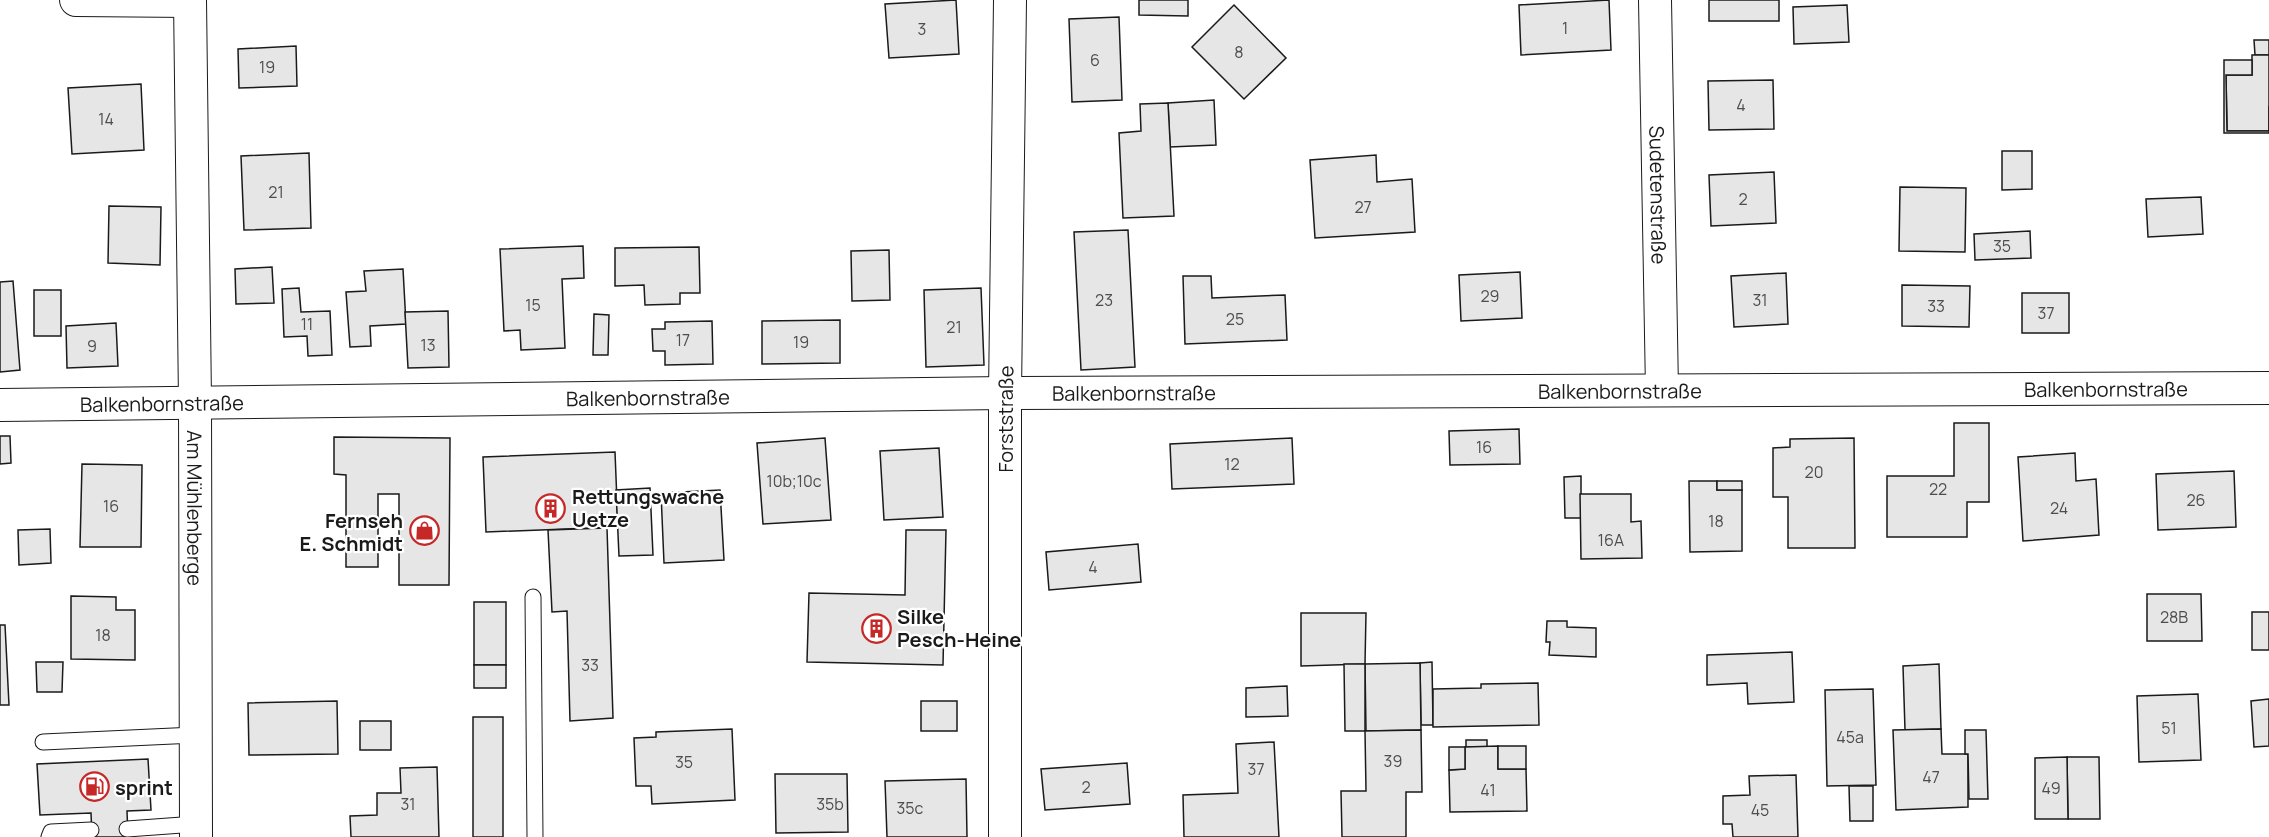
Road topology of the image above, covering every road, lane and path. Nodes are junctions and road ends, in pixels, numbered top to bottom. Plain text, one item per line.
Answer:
1 (76, 0) edge
2 (1010, 0) edge
3 (1655, 0) edge
4 (190, 1) edge
5 (2269, 388) edge
6 (1662, 390) junction
7 (1005, 393) junction
8 (195, 401) junction
9 (0, 405) edge
10 (534, 597) dead end
11 (195, 735) junction
12 (44, 742) dead end
13 (127, 829) dead end
14 (92, 830) dead end
15 (196, 831) edge
16 (49, 837) edge
17 (535, 837) edge
18 (1005, 837) edge

1 - 4 street
2 - 7 street, Forststraße
3 - 6 street, Sudetenstraße
4 - 8 street, Am Mühlenberge
5 - 6 street, Balkenbornstraße
6 - 7 street, Balkenbornstraße
7 - 8 street, Balkenbornstraße
7 - 18 street, Forststraße
8 - 9 street, Balkenbornstraße
8 - 11 street, Am Mühlenberge
10 - 17 lane
11 - 12 lane
11 - 15 street, Am Mühlenberge
13 - 15 lane
14 - 16 lane

